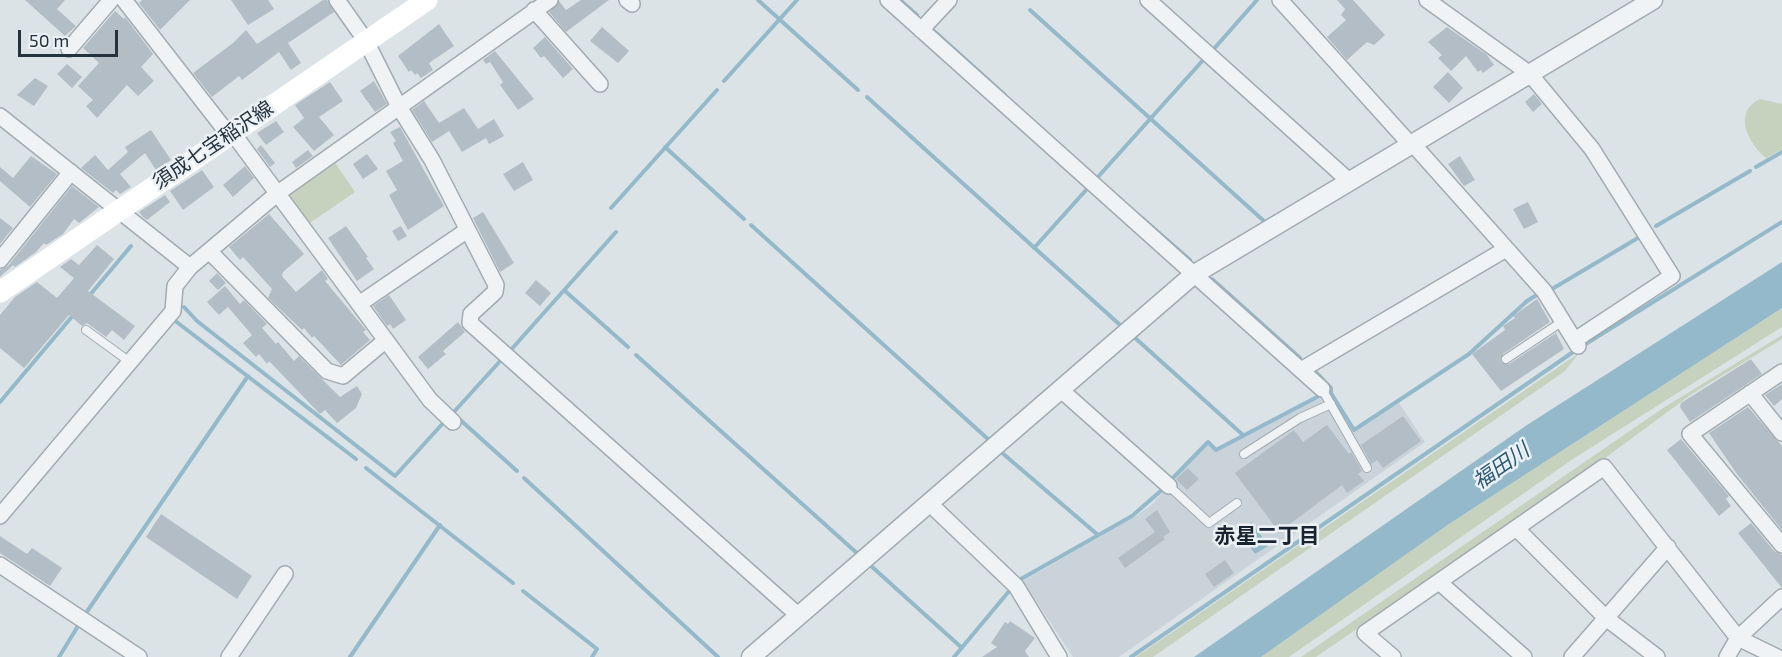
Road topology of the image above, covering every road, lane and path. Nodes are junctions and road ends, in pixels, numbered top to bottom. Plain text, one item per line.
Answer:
1 (111, 0) edge
2 (124, 0) edge
3 (337, 0) edge
4 (427, 0) edge
5 (550, 0) edge
6 (888, 0) edge
7 (949, 0) edge
8 (1148, 0) edge
9 (1280, 0) edge
10 (1427, 0) edge
11 (1650, 1) edge
12 (534, 10) junction
13 (921, 30) junction
14 (366, 41) junction
15 (69, 49) dead end
16 (1530, 74) junction
17 (600, 84) dead end
18 (399, 107) junction
19 (1, 119) edge
20 (230, 133) junction
21 (1411, 144) junction
22 (70, 172) junction
23 (1348, 180) junction
24 (278, 193) junction
25 (118, 210) junction
26 (466, 231) junction
27 (1506, 249) junction
28 (209, 251) junction
29 (0, 260) edge
30 (190, 267) junction
31 (1193, 275) junction
32 (21, 277) junction
33 (0, 292) edge
34 (359, 304) junction
35 (1563, 321) junction
36 (86, 330) dead end
37 (386, 340) junction
38 (126, 359) junction
39 (1506, 359) dead end
40 (1301, 370) junction
41 (1782, 372) edge
42 (1322, 389) joint
43 (1061, 390) junction
44 (1750, 393) junction
45 (1331, 404) junction
46 (453, 422) dead end
47 (1782, 433) edge
48 (1244, 454) dead end
49 (1367, 468) dead end
50 (1169, 486) joint
51 (928, 503) junction
52 (1237, 503) dead end
53 (0, 516) edge
54 (1516, 528) junction
55 (1782, 545) edge
56 (1668, 547) junction
57 (0, 565) edge
58 (285, 574) dead end
59 (1439, 582) junction
60 (1782, 597) edge
61 (800, 616) junction
62 (1606, 618) junction
63 (1738, 638) junction
64 (139, 657) edge
65 (229, 657) edge
66 (751, 657) edge
67 (1059, 657) edge
68 (1393, 657) edge
69 (1524, 657) edge
70 (1572, 657) edge
71 (1658, 657) edge
72 (1727, 657) edge
73 (1777, 657) edge

1 - 15 street
2 - 20 street
3 - 14 street
4 - 14 main road, 須成七宝稲沢線
5 - 12 street
6 - 13 street
7 - 13 street
8 - 23 street
9 - 21 street
10 - 16 street
11 - 16 street
12 - 17 street
12 - 18 street
13 - 31 street
14 - 18 street
14 - 20 main road, 須成七宝稲沢線
16 - 21 street
16 - 35 street
18 - 24 street
18 - 26 street
19 - 22 street
20 - 24 street
20 - 25 main road, 須成七宝稲沢線
21 - 23 street
21 - 27 street
22 - 25 street
22 - 29 street
23 - 31 street
24 - 28 street
24 - 34 street
25 - 30 street
25 - 32 main road, 須成七宝稲沢線
26 - 34 street
26 - 61 street
27 - 35 street
27 - 40 street
28 - 30 street
28 - 37 street
29 - 32 street
30 - 38 street
31 - 40 street
31 - 43 street
32 - 33 main road, 須成七宝稲沢線
34 - 37 street
35 - 39 lane
36 - 38 lane
37 - 46 street
38 - 53 street
40 - 42 street
41 - 44 street
42 - 45 lane
43 - 50 street
43 - 51 street
44 - 47 street
44 - 55 street
45 - 48 lane
45 - 49 lane
50 - 52 lane
51 - 61 street
51 - 67 street
54 - 56 street
54 - 59 street
54 - 62 street
56 - 62 street
56 - 63 street
57 - 64 street
58 - 65 street
59 - 68 street
59 - 69 street
60 - 63 street
61 - 66 street
62 - 70 street
62 - 71 street
63 - 72 street
63 - 73 street

